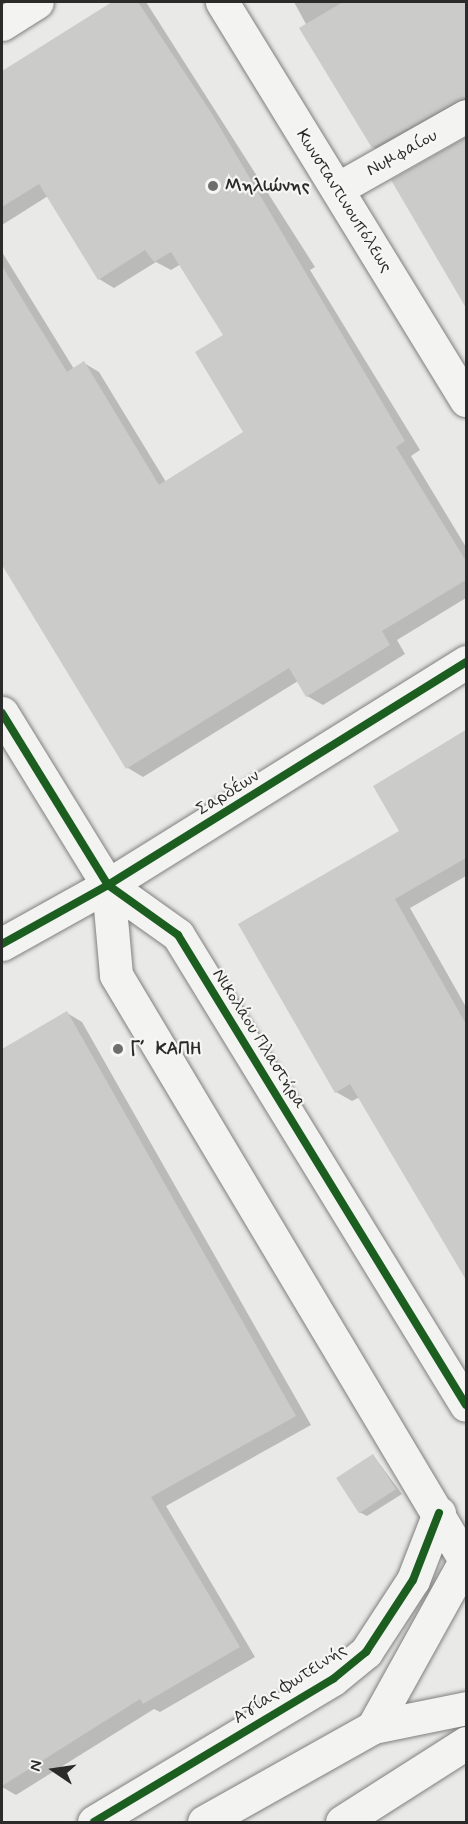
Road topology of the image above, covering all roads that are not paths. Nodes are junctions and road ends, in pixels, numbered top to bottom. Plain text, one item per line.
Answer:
1 (36, 2) edge
2 (222, 2) edge
3 (2, 24) edge
4 (466, 116) edge
5 (337, 189) junction
6 (466, 400) edge
7 (466, 662) edge
8 (2, 713) edge
9 (108, 885) junction
10 (2, 944) edge
11 (466, 1404) edge
12 (439, 1513) junction
13 (466, 1561) edge
14 (466, 1708) edge
15 (373, 1727) junction
16 (466, 1743) edge
17 (94, 1822) edge
18 (204, 1822) edge
19 (342, 1822) edge

1 - 3 street
2 - 5 street, Κωνσταντινουπόλεως
4 - 5 street, Νυμφαίου
5 - 6 street, Κωνσταντινουπόλεως
7 - 9 street, Σαρδέων
8 - 9 street, Νικολάου Πλαστήρα
9 - 10 street, Σαρδέων
9 - 11 street, Νικολάου Πλαστήρα
9 - 12 street, Νικολάου Πλαστήρα
12 - 13 street, Νικολάου Πλαστήρα
12 - 17 street, Αγίας Φωτεινής
13 - 15 street
14 - 15 street
15 - 18 street
16 - 19 street

